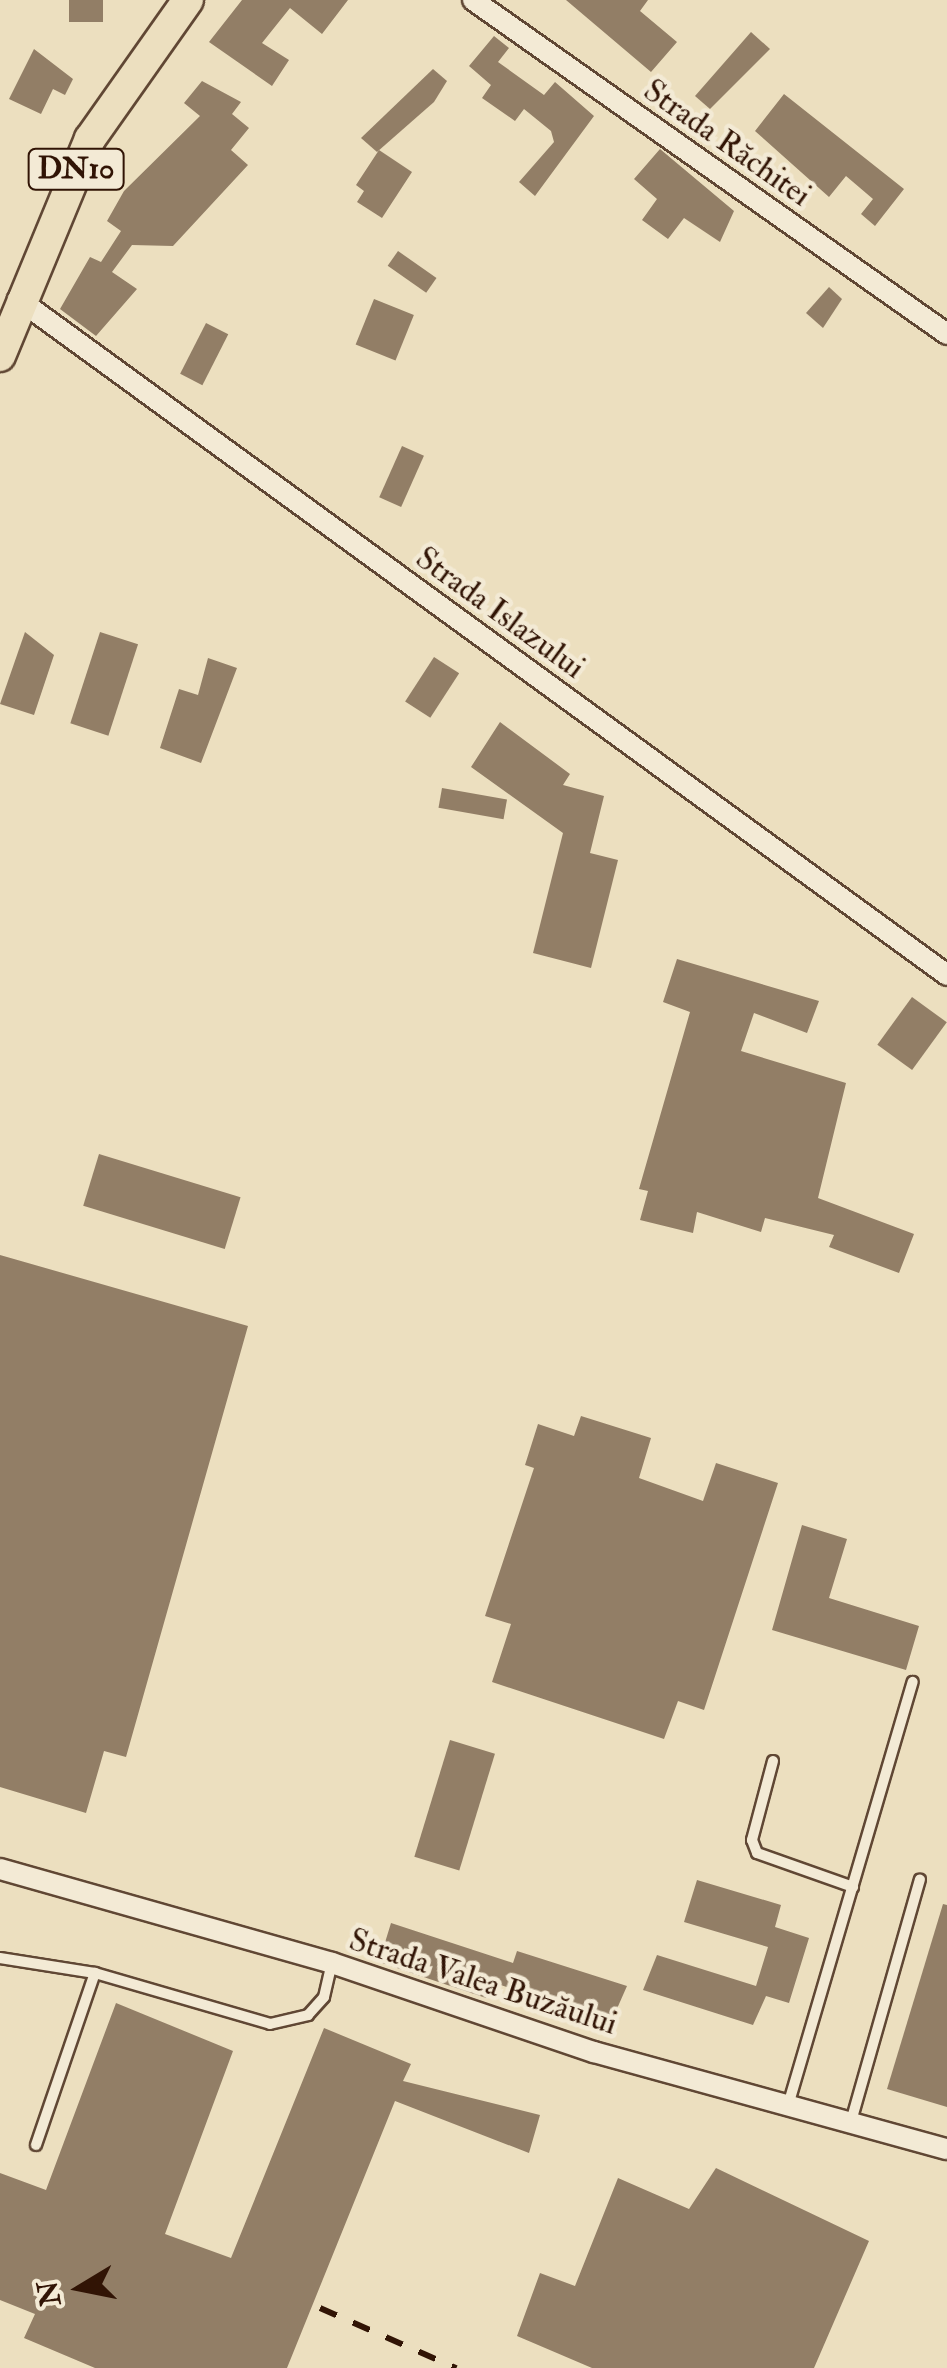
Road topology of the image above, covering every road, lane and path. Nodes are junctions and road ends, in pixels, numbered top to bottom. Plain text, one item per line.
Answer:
1 (188, 0) edge
2 (473, 0) edge
3 (18, 299) junction
4 (947, 334) edge
5 (0, 356) edge
6 (947, 976) edge
7 (913, 1682) dead end
8 (773, 1761) dead end
9 (0, 1870) edge
10 (920, 1879) dead end
11 (853, 1887) junction
12 (0, 1958) edge
13 (332, 1963) junction
14 (95, 1973) junction
15 (789, 2102) junction
16 (852, 2118) junction
17 (36, 2145) dead end
18 (947, 2148) edge

1 - 3 main road, DN10
2 - 4 street, Strada Răchitei
3 - 5 main road, DN10
3 - 6 street, Strada Islazului
7 - 11 lane
8 - 11 lane
9 - 13 street, Strada Valea Buzăului
10 - 16 lane
11 - 15 lane
12 - 14 lane
13 - 14 lane
13 - 15 street, Strada Valea Buzăului
14 - 17 lane
15 - 16 street, Strada Valea Buzăului
16 - 18 street, Strada Valea Buzăului

